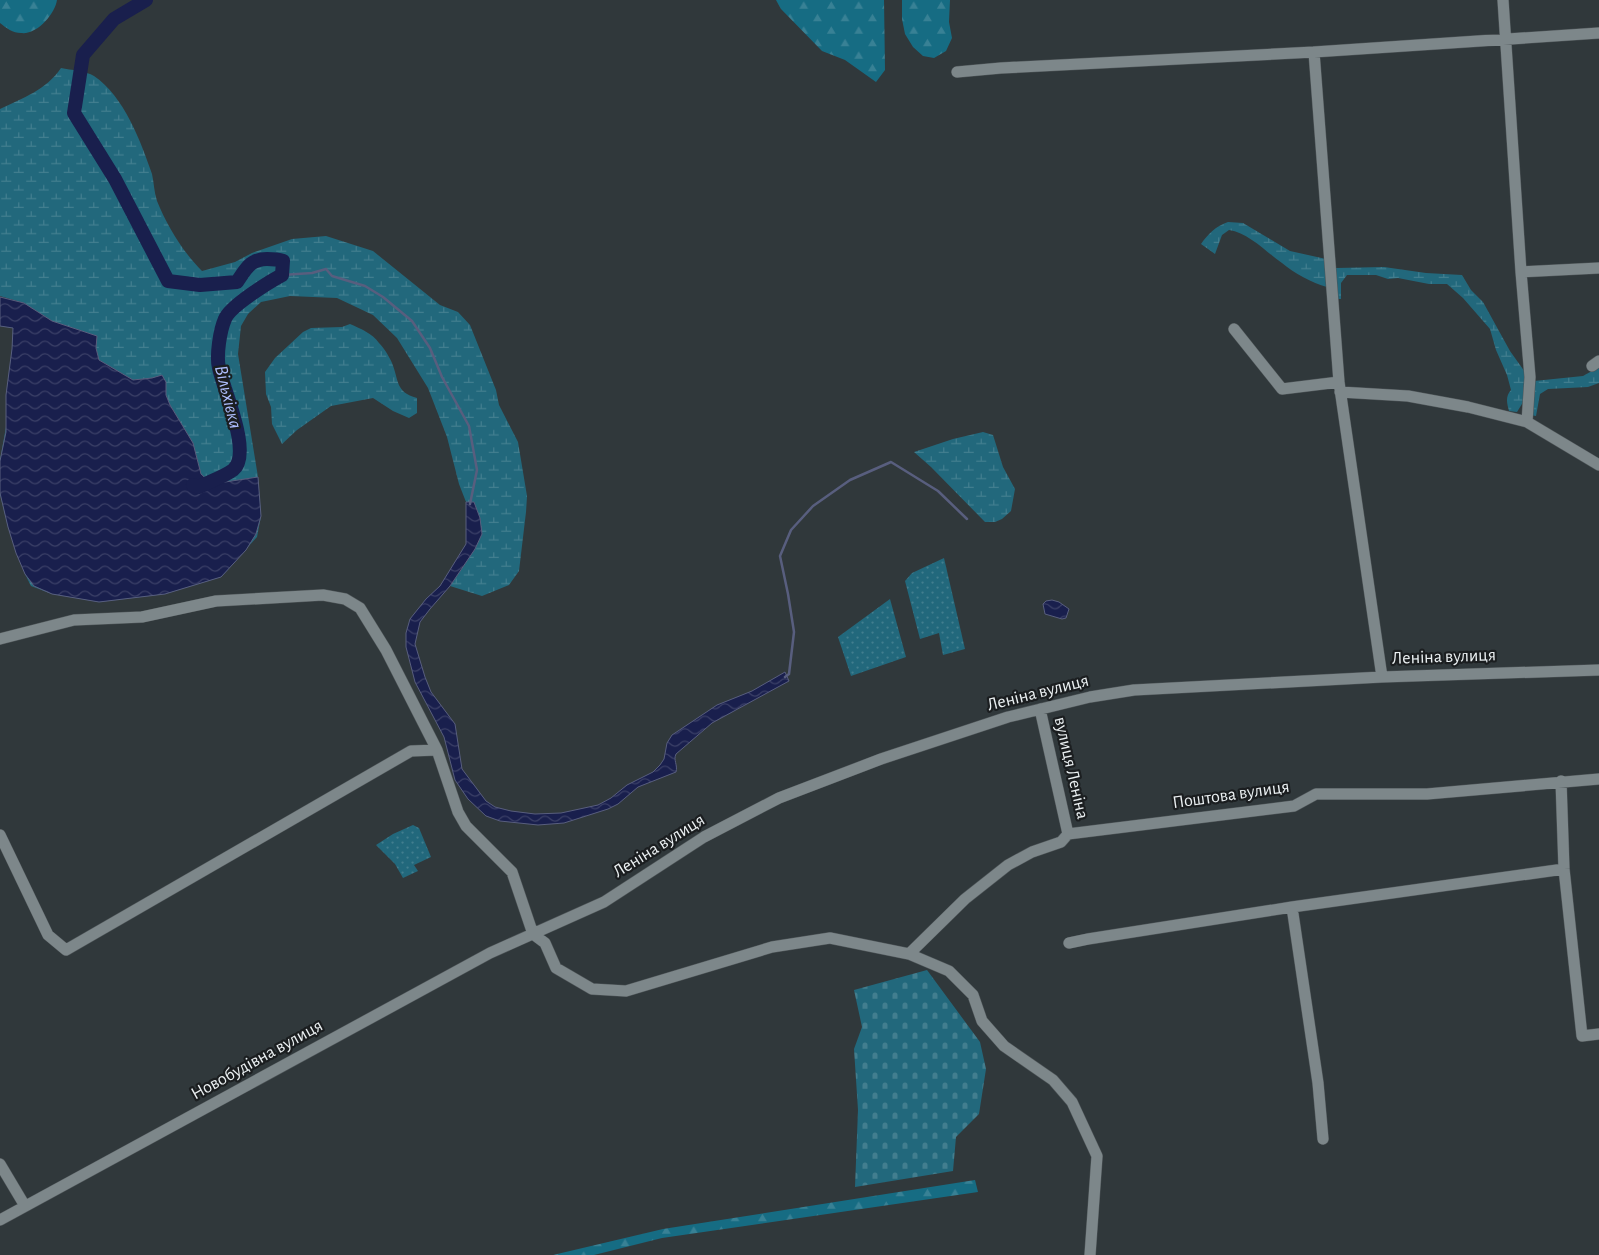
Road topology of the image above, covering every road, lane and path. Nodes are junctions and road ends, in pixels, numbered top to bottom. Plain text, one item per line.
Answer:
1 (1503, 0) edge
2 (1599, 33) edge
3 (1505, 38) junction
4 (1314, 52) junction
5 (957, 72) dead end
6 (1599, 268) edge
7 (1521, 272) junction
8 (1234, 329) dead end
9 (1340, 387) junction
10 (1527, 422) junction
11 (1599, 465) edge
12 (0, 639) edge
13 (1599, 670) edge
14 (1382, 677) junction
15 (1040, 709) junction
16 (437, 750) junction
17 (1599, 778) edge
18 (1561, 781) junction
19 (1068, 834) junction
20 (0, 835) edge
21 (1564, 869) junction
22 (1292, 907) junction
23 (532, 934) junction
24 (1069, 943) dead end
25 (909, 954) junction
26 (1599, 1034) edge
27 (1323, 1139) dead end
28 (0, 1164) edge
29 (25, 1206) junction
30 (0, 1220) edge
31 (1090, 1255) edge

1 - 3 street
2 - 3 street
3 - 4 street
3 - 7 street
4 - 5 street
4 - 9 street
6 - 7 street
7 - 10 street
8 - 9 street
9 - 10 street
9 - 14 street
10 - 11 street
12 - 16 street
13 - 14 street, Леніна вулиця
14 - 15 street, Леніна вулиця
15 - 19 street, вулиця Леніна
15 - 23 street, Леніна вулиця
16 - 20 street
16 - 23 street
17 - 18 street, Поштова вулиця
18 - 19 street, Поштова вулиця
18 - 21 street
19 - 25 street, Поштова вулиця
21 - 22 street
21 - 26 street
22 - 24 street
22 - 27 street
23 - 25 street
23 - 29 street, Новобудівна вулиця
25 - 31 street
28 - 29 street
29 - 30 street, Новобудівна вулиця

